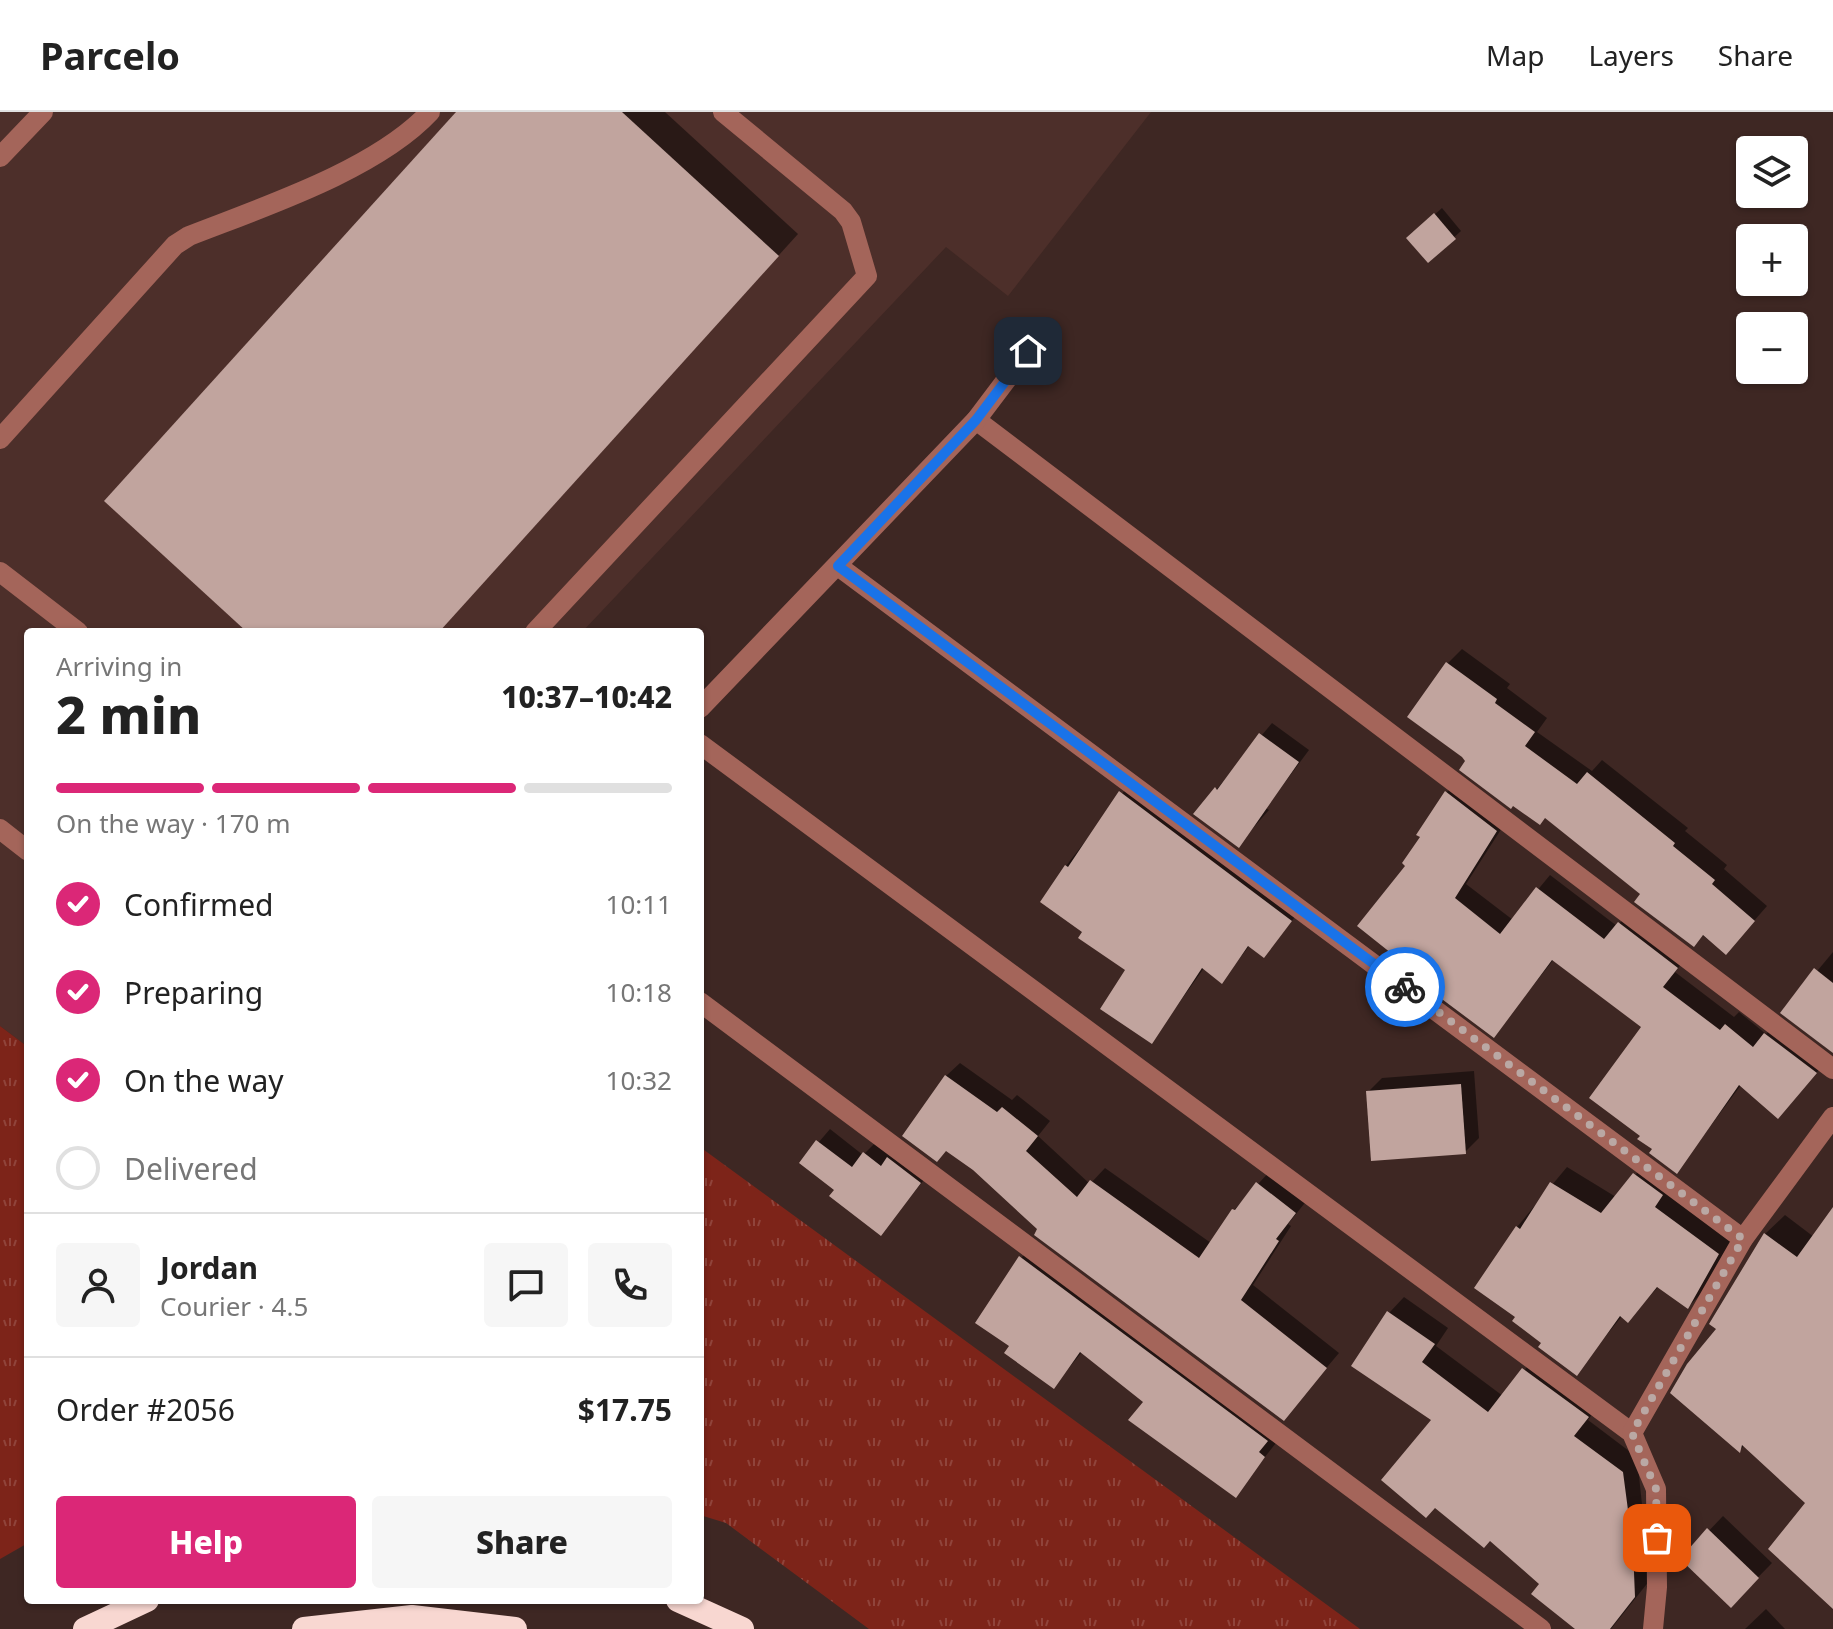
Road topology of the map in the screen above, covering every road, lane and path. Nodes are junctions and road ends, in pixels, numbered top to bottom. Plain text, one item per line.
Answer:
1 (43, 112) edge
2 (430, 112) edge
3 (723, 112) edge
4 (0, 157) edge
5 (1028, 351) dead end
6 (976, 420) junction
7 (0, 439) edge
8 (838, 566) junction
9 (0, 572) edge
10 (73, 628) edge
11 (539, 628) edge
12 (704, 704) edge
13 (704, 747) edge
14 (0, 829) edge
15 (24, 848) edge
16 (704, 1005) edge
17 (1833, 1069) edge
18 (1833, 1117) edge
19 (1743, 1239) junction
20 (1632, 1433) junction
21 (138, 1604) edge
22 (687, 1604) edge
23 (85, 1629) edge
24 (304, 1629) edge
25 (515, 1629) edge
26 (742, 1629) edge
27 (1541, 1629) edge
28 (1653, 1629) edge

1 - 4 street
2 - 7 street
3 - 11 street
5 - 6 street
6 - 8 street
6 - 17 street
8 - 12 street
8 - 19 street
9 - 10 street
13 - 20 street
14 - 15 street
16 - 27 street
18 - 19 street
19 - 20 street
20 - 28 street
21 - 23 highway
22 - 26 highway
24 - 25 highway

